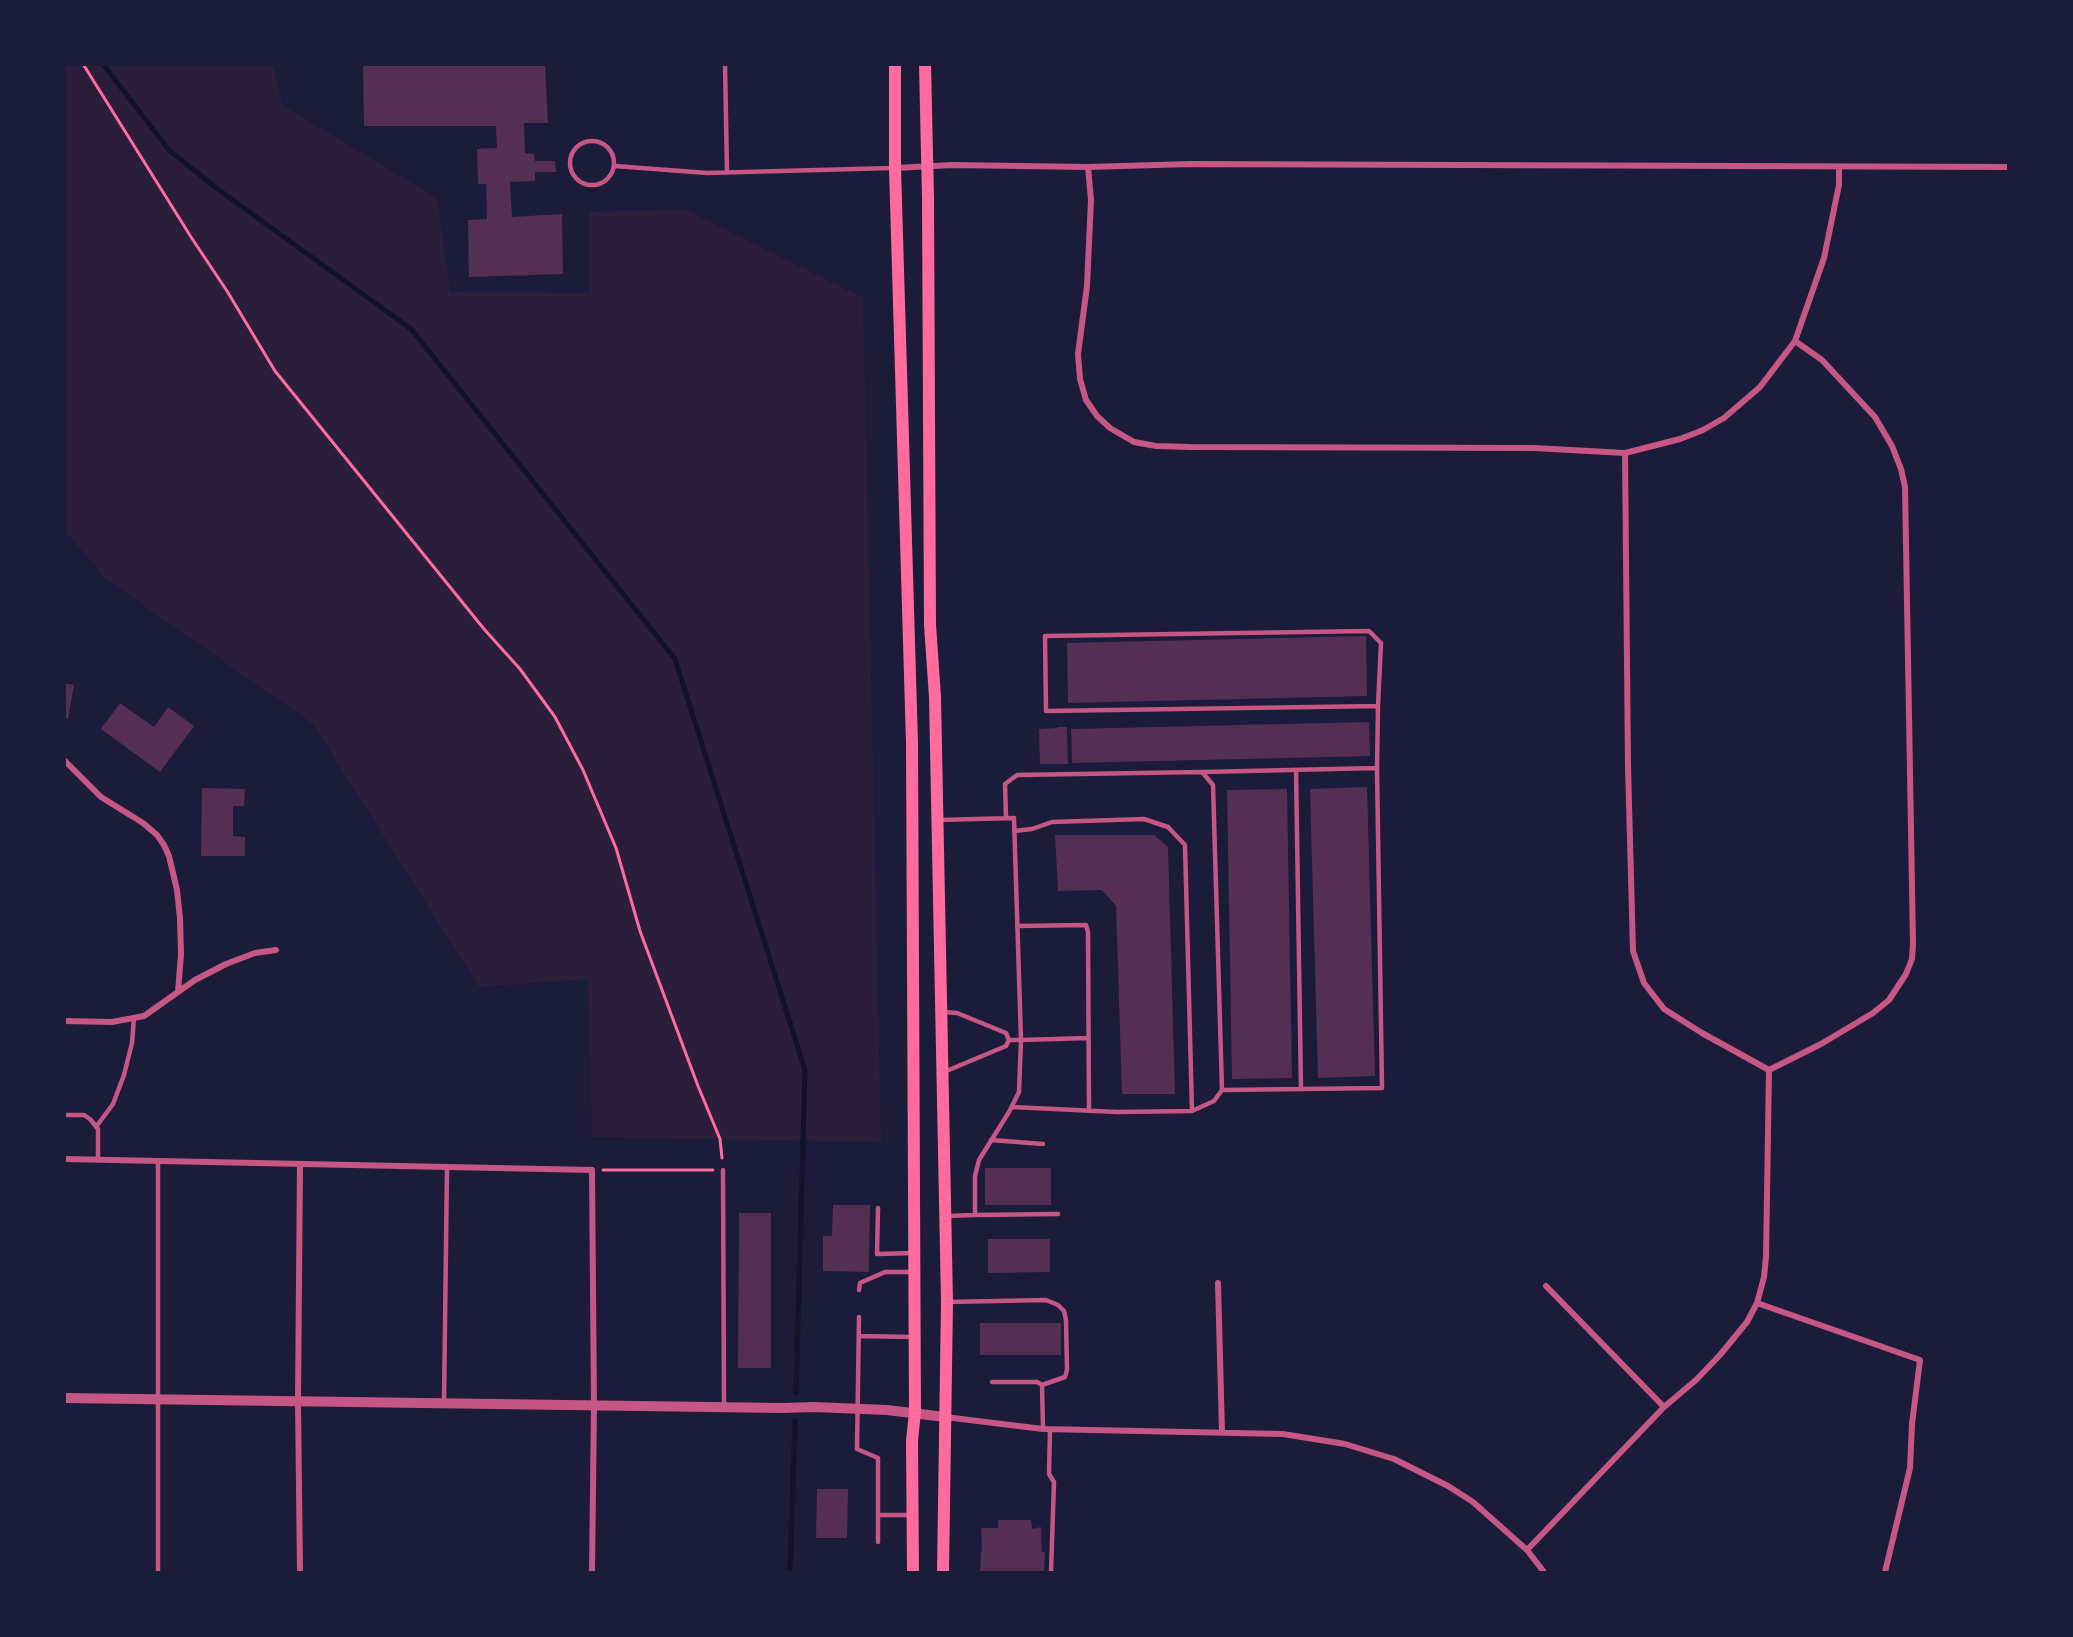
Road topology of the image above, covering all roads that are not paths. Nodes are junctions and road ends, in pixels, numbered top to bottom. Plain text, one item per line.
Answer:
1 (725, 64) edge
2 (895, 64) edge
3 (924, 64) edge
4 (615, 166) junction
5 (927, 166) junction
6 (1839, 167) junction
7 (2008, 167) edge
8 (895, 168) junction
9 (1088, 168) junction
10 (727, 172) junction
11 (1795, 341) junction
12 (1625, 453) junction
13 (1378, 706) junction
14 (64, 760) edge
15 (1377, 768) junction
16 (1296, 770) junction
17 (1202, 772) junction
18 (1006, 818) junction
19 (937, 820) junction
20 (1014, 831) junction
21 (1017, 926) junction
22 (276, 950) dead end
23 (178, 992) junction
24 (940, 1011) junction
25 (134, 1018) junction
26 (64, 1021) edge
27 (1088, 1038) junction
28 (1008, 1040) junction
29 (1021, 1040) junction
30 (1769, 1070) junction
31 (942, 1073) junction
32 (1301, 1089) junction
33 (1222, 1090) junction
34 (1012, 1107) junction
35 (1089, 1110) junction
36 (1192, 1111) junction
37 (64, 1115) edge
38 (96, 1127) junction
39 (991, 1140) junction
40 (1043, 1144) dead end
41 (64, 1159) edge
42 (98, 1160) junction
43 (158, 1161) junction
44 (300, 1164) junction
45 (447, 1167) junction
46 (723, 1170) road end
47 (878, 1208) dead end
48 (1058, 1214) dead end
49 (975, 1215) junction
50 (946, 1216) junction
51 (914, 1253) junction
52 (914, 1272) junction
53 (1218, 1283) dead end
54 (1546, 1286) dead end
55 (859, 1290) dead end
56 (947, 1302) junction
57 (1757, 1303) junction
58 (859, 1317) dead end
59 (859, 1336) junction
60 (915, 1337) junction
61 (992, 1382) dead end
62 (1042, 1385) junction
63 (64, 1398) edge
64 (157, 1399) junction
65 (298, 1401) junction
66 (444, 1403) junction
67 (594, 1406) junction
68 (724, 1407) junction
69 (1664, 1407) junction
70 (858, 1409) junction
71 (915, 1412) junction
72 (945, 1417) junction
73 (1046, 1429) junction
74 (1222, 1432) junction
75 (878, 1515) junction
76 (913, 1515) junction
77 (878, 1542) dead end
78 (1527, 1550) junction
79 (158, 1572) edge
80 (300, 1572) edge
81 (592, 1572) edge
82 (913, 1572) edge
83 (943, 1572) edge
84 (1051, 1572) edge
85 (1544, 1572) edge
86 (1885, 1572) edge

1 - 10 lane
2 - 8 main road
3 - 5 main road
4 - 4 lane
4 - 10 lane
5 - 8 street
5 - 9 street
5 - 19 main road
6 - 7 street
6 - 9 street
6 - 11 street
8 - 10 lane
8 - 51 main road
9 - 12 street
11 - 12 street
11 - 30 street
12 - 30 street
13 - 13 lane
13 - 15 lane
14 - 23 street
15 - 16 lane
15 - 32 lane
16 - 17 lane
16 - 32 lane
17 - 18 lane
17 - 33 lane
18 - 19 lane
18 - 20 lane
19 - 24 main road
20 - 21 lane
20 - 36 lane
21 - 27 lane
21 - 29 lane
22 - 23 street
23 - 25 street
24 - 28 lane
24 - 31 main road
25 - 26 street
25 - 38 lane
27 - 29 lane
27 - 35 lane
28 - 29 lane
28 - 31 lane
29 - 34 lane
30 - 57 street
31 - 50 main road
32 - 33 lane
33 - 36 lane
34 - 35 lane
34 - 39 lane
35 - 36 lane
37 - 38 lane
38 - 42 lane
39 - 40 lane
39 - 49 lane
41 - 42 street
42 - 43 street
43 - 44 street
43 - 64 lane
44 - 45 street
44 - 65 street
45 - 66 lane
45 - 67 street
46 - 68 lane
47 - 51 lane
48 - 49 lane
49 - 50 lane
50 - 56 main road
51 - 52 main road
52 - 55 lane
52 - 60 main road
53 - 74 street
54 - 69 street
56 - 62 lane
56 - 72 main road
57 - 69 street
57 - 86 street
58 - 59 lane
59 - 60 lane
59 - 70 lane
60 - 71 main road
61 - 62 lane
62 - 73 lane
63 - 64 street
64 - 65 street
64 - 79 lane
65 - 66 street
65 - 80 street
66 - 67 street
67 - 68 street
67 - 81 street
68 - 70 street
69 - 78 street
70 - 71 street
70 - 75 lane
71 - 72 street
71 - 76 main road
72 - 73 street
72 - 83 main road
73 - 74 street
73 - 84 lane
74 - 78 street
75 - 76 lane
75 - 77 lane
76 - 82 main road
78 - 85 street

